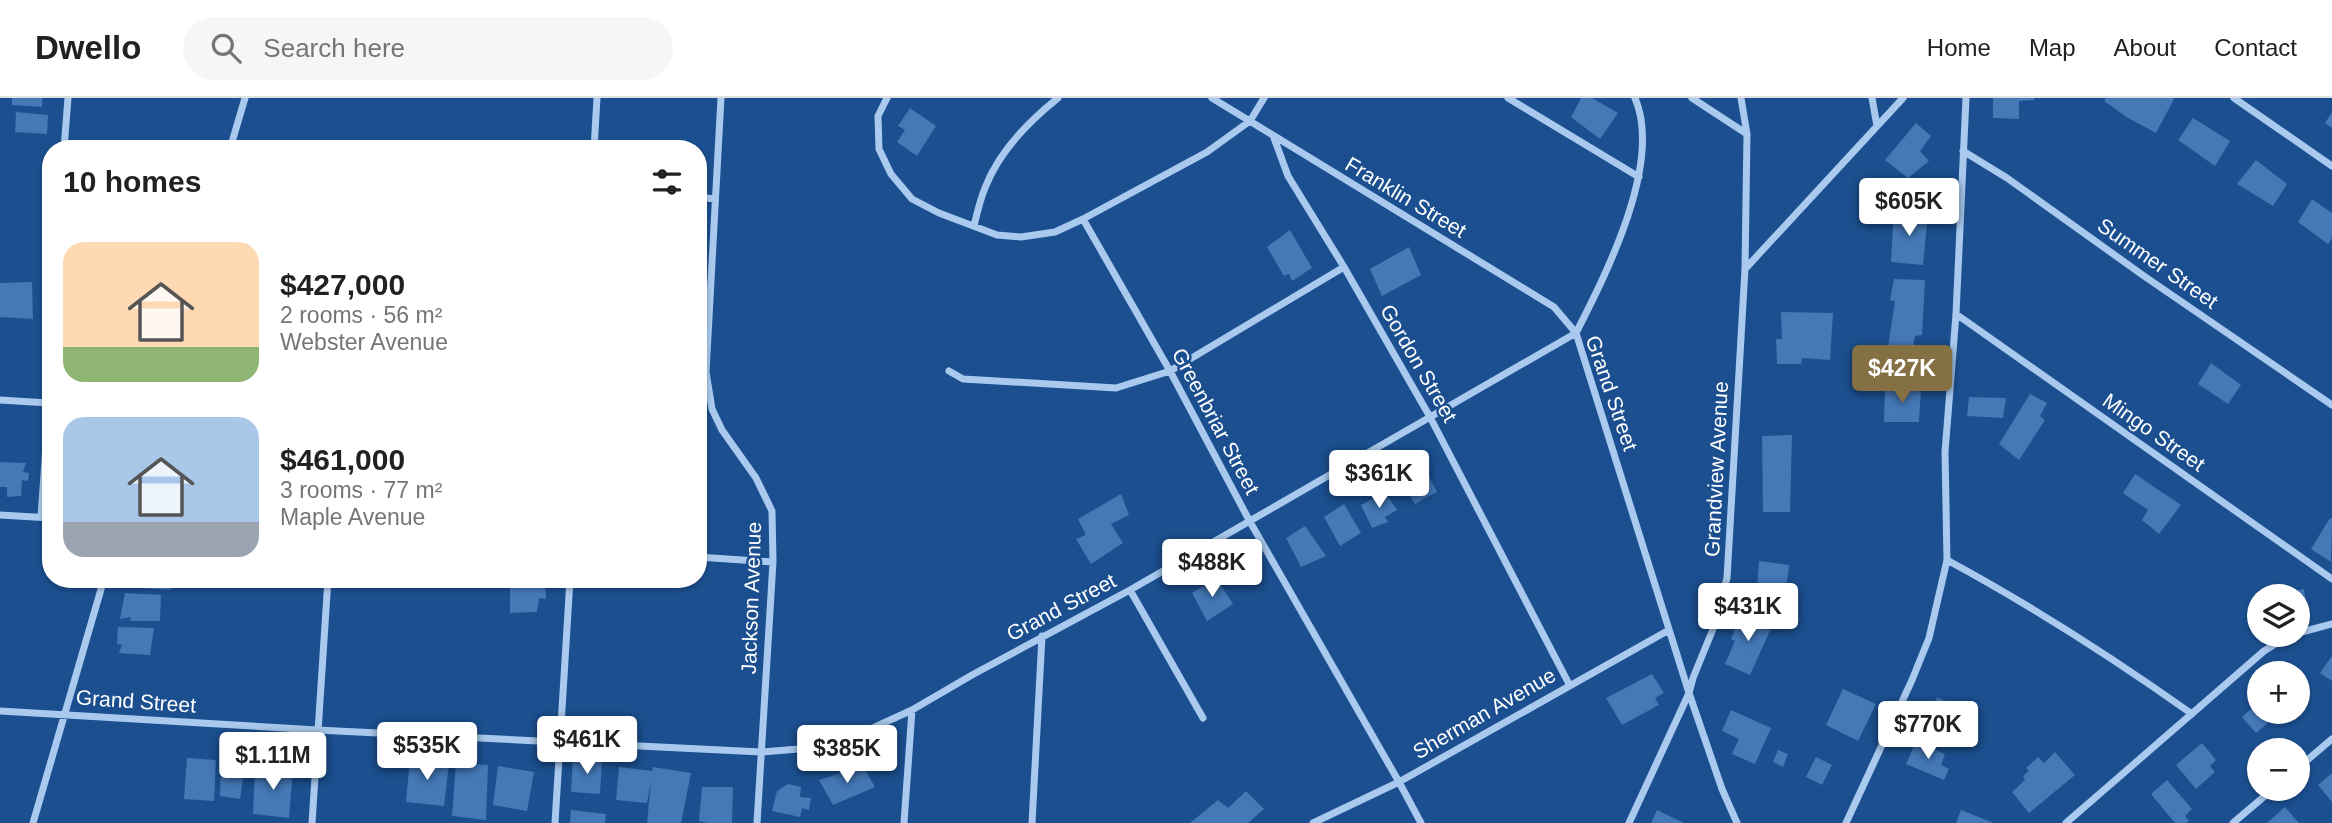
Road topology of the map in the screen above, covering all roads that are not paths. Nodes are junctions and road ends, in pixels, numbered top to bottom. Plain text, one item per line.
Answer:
1 (68, 98) edge
2 (245, 98) edge
3 (597, 98) edge
4 (721, 98) edge
5 (887, 98) edge
6 (1058, 98) edge
7 (1212, 98) edge
8 (1264, 98) edge
9 (1508, 98) edge
10 (1635, 98) edge
11 (1692, 98) edge
12 (1741, 98) edge
13 (1872, 98) edge
14 (1903, 98) edge
15 (1966, 98) edge
16 (2234, 98) edge
17 (1250, 121) junction
18 (1877, 127) junction
19 (1747, 134) junction
20 (1273, 136) junction
21 (65, 140) edge
22 (233, 140) edge
23 (595, 140) edge
24 (1963, 151) junction
25 (2332, 166) edge
26 (1639, 177) junction
27 (707, 198) edge
28 (715, 199) junction
29 (1083, 219) junction
30 (974, 226) junction
31 (1344, 267) junction
32 (1745, 269) junction
33 (1956, 314) junction
34 (1577, 332) junction
35 (707, 353) edge
36 (949, 371) dead end
37 (1170, 371) junction
38 (707, 378) edge
39 (0, 400) edge
40 (42, 403) edge
41 (2332, 405) edge
42 (1430, 417) junction
43 (42, 501) edge
44 (0, 515) edge
45 (41, 517) joint
46 (1250, 520) junction
47 (707, 558) edge
48 (1947, 560) junction
49 (773, 562) junction
50 (2332, 579) edge
51 (101, 588) edge
52 (327, 588) edge
53 (569, 588) edge
54 (1130, 590) junction
55 (2332, 624) edge
56 (1670, 630) junction
57 (2310, 630) edge
58 (1042, 636) junction
59 (2272, 647) edge
60 (1569, 684) junction
61 (1689, 693) junction
62 (912, 710) junction
63 (0, 711) edge
64 (65, 713) junction
65 (2192, 714) junction
66 (1203, 718) dead end
67 (317, 730) junction
68 (2332, 739) edge
69 (559, 741) junction
70 (761, 752) junction
71 (2310, 758) edge
72 (1399, 782) junction
73 (2259, 801) edge
74 (33, 823) edge
75 (312, 823) edge
76 (555, 823) edge
77 (757, 823) edge
78 (904, 823) edge
79 (1032, 823) edge
80 (1313, 823) edge
81 (1421, 823) edge
82 (1629, 823) edge
83 (1737, 823) edge
84 (1846, 823) edge
85 (2066, 823) edge
86 (2233, 823) edge

1 - 21 street
2 - 22 street
3 - 23 street
4 - 28 street, Jackson Avenue
5 - 30 street
6 - 30 street
7 - 17 street, Franklin Street
8 - 17 street
9 - 26 street
10 - 26 street
11 - 19 street
12 - 19 street, Grandview Avenue
13 - 18 street
14 - 18 street
15 - 24 street
16 - 25 street
17 - 20 street, Franklin Street
17 - 29 street
18 - 32 street
19 - 32 street, Grandview Avenue
20 - 31 street, Gordon Street
20 - 34 street, Franklin Street
24 - 33 street
24 - 41 street, Summer Street
26 - 34 street
27 - 28 street
28 - 35 street, Jackson Avenue
29 - 30 street
29 - 37 street, Greenbriar Street
31 - 37 street
31 - 42 street, Gordon Street
32 - 61 street, Grandview Avenue
33 - 48 street
33 - 50 street, Mingo Street
34 - 42 street, Grand Street
34 - 56 street, Grand Street
36 - 37 street
37 - 46 street, Greenbriar Street
38 - 49 street, Jackson Avenue
39 - 40 street
42 - 46 street, Grand Street
42 - 60 street, Gordon Street
43 - 45 street
44 - 45 street
46 - 54 street, Grand Street
46 - 72 street, Greenbriar Street
47 - 49 street
48 - 65 street
48 - 84 street
49 - 70 street, Jackson Avenue
51 - 64 street
52 - 67 street
53 - 69 street
54 - 58 street, Grand Street
54 - 66 street
55 - 57 street
56 - 60 street, Sherman Avenue
56 - 61 street, Grand Street
58 - 62 street, Grand Street
58 - 79 street
59 - 65 street
60 - 72 street, Sherman Avenue
61 - 82 street, Grandview Avenue
61 - 83 street, Grand Street
62 - 70 street, Grand Street
62 - 78 street
63 - 64 street, Grand Street
64 - 67 street, Grand Street
64 - 74 street
65 - 85 street
67 - 69 street, Grand Street
67 - 75 street
68 - 71 street
69 - 70 street, Grand Street
69 - 76 street
70 - 77 street, Jackson Avenue
72 - 80 street, Sherman Avenue
72 - 81 street, Greenbriar Street
73 - 86 street

